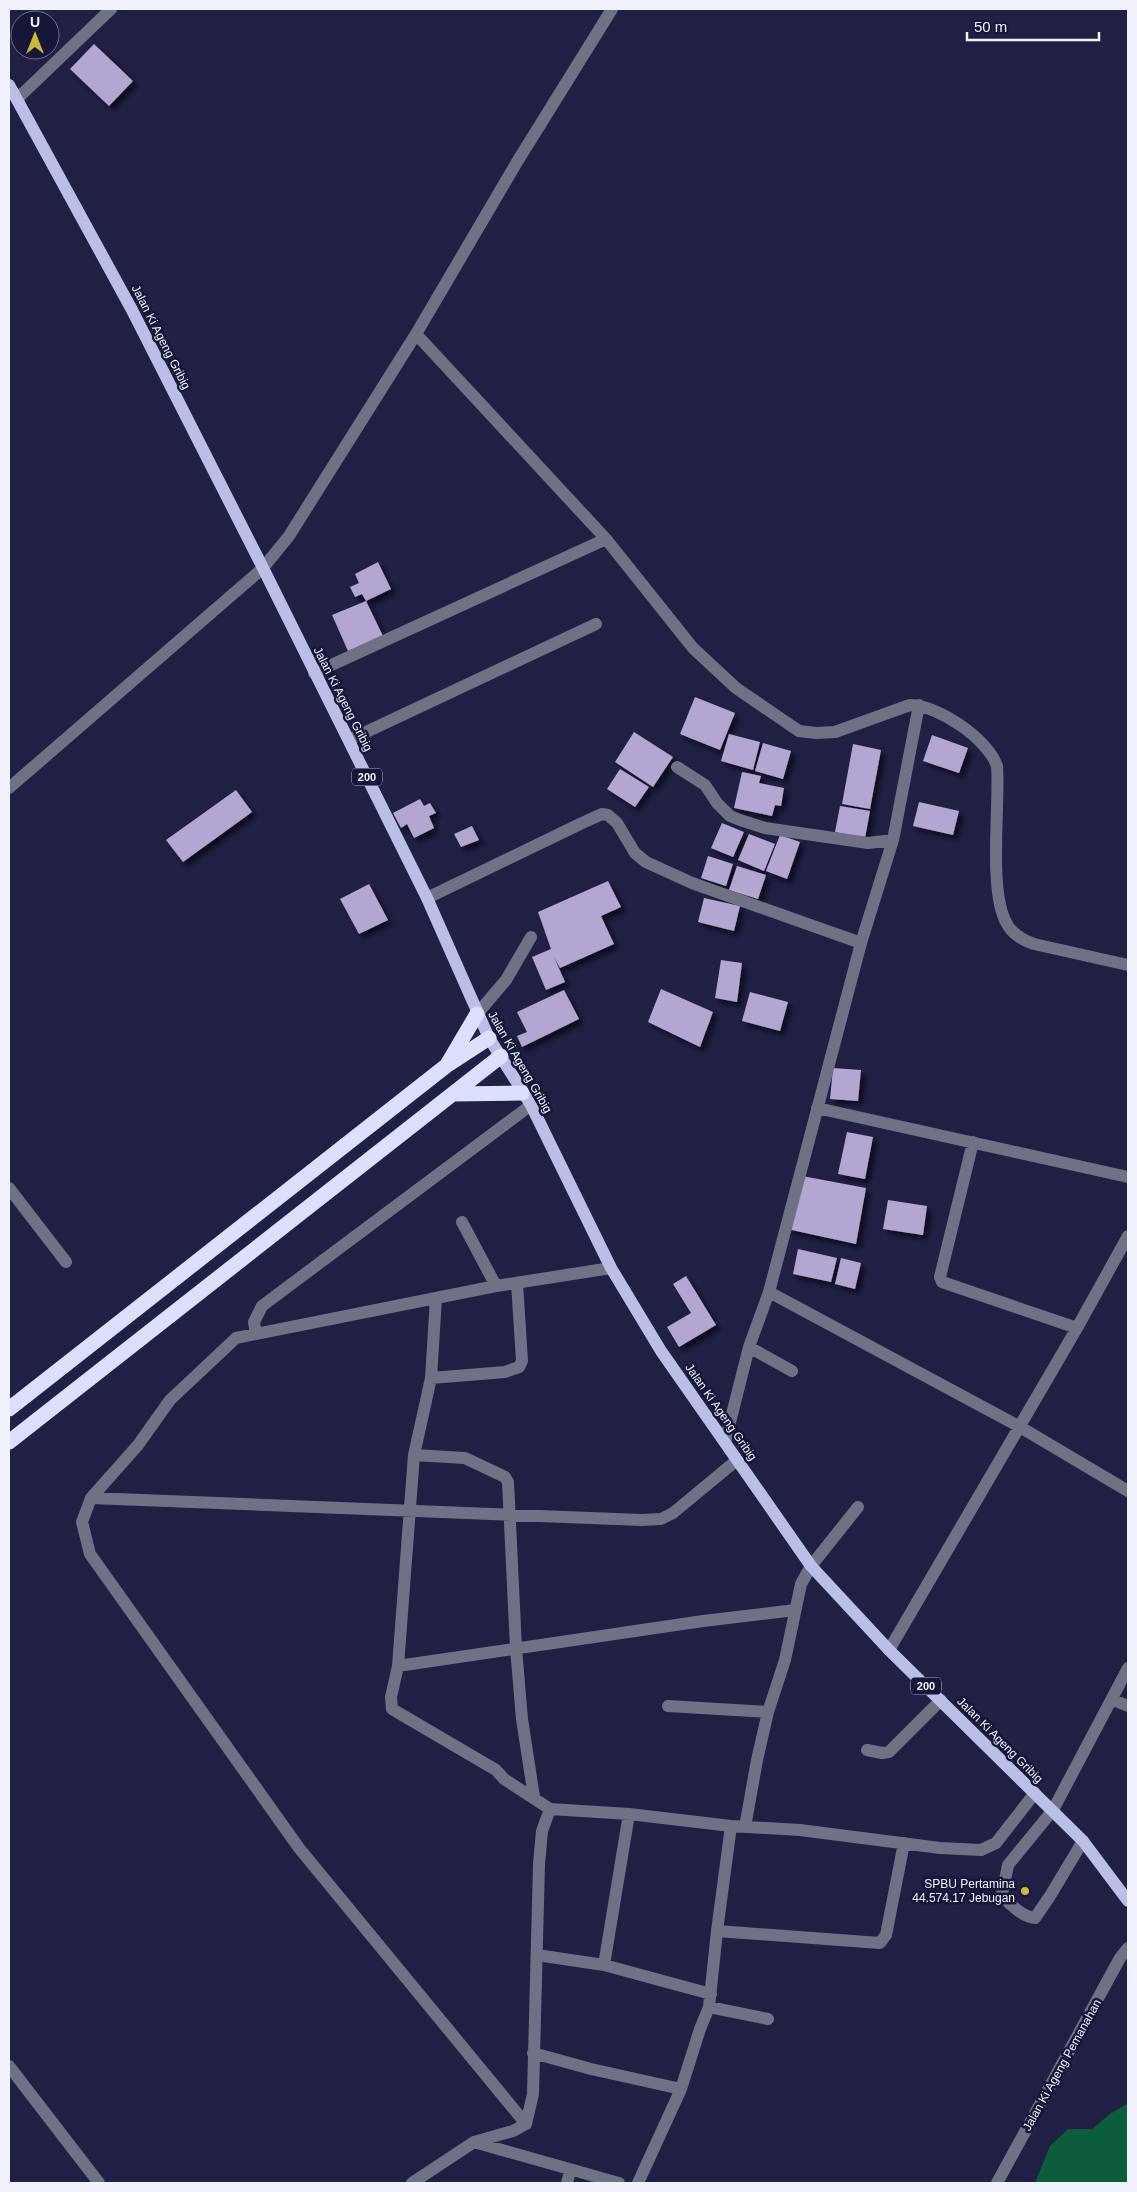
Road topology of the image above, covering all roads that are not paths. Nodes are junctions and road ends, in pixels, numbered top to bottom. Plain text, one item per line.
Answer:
1 (111, 9) edge
2 (612, 9) edge
3 (9, 85) edge
4 (17, 99) junction
5 (416, 334) junction
6 (606, 539) junction
7 (263, 568) junction
8 (596, 624) dead end
9 (314, 673) junction
10 (919, 705) junction
11 (349, 740) junction
12 (677, 767) dead end
13 (9, 788) edge
14 (893, 840) junction
15 (426, 898) junction
16 (531, 937) dead end
17 (860, 943) junction
18 (1128, 965) edge
19 (477, 1014) junction
20 (489, 1038) junction
21 (501, 1056) junction
22 (446, 1066) junction
23 (522, 1092) junction
24 (454, 1094) junction
25 (531, 1106) junction
26 (817, 1108) junction
27 (973, 1142) junction
28 (1128, 1177) edge
29 (9, 1188) edge
30 (462, 1222) dead end
31 (1128, 1236) edge
32 (66, 1262) dead end
33 (611, 1268) junction
34 (517, 1283) junction
35 (496, 1286) junction
36 (769, 1292) junction
37 (436, 1298) junction
38 (1078, 1328) junction
39 (256, 1334) junction
40 (749, 1347) junction
41 (792, 1371) dead end
42 (431, 1378) junction
43 (9, 1409) edge
44 (1020, 1428) junction
45 (9, 1442) edge
46 (726, 1442) junction
47 (414, 1455) junction
48 (738, 1460) junction
49 (1128, 1491) edge
50 (91, 1498) junction
51 (858, 1507) dead end
52 (410, 1510) junction
53 (511, 1513) junction
54 (811, 1566) junction
55 (795, 1610) junction
56 (516, 1648) junction
57 (889, 1650) junction
58 (398, 1666) junction
59 (1128, 1669) edge
60 (941, 1700) junction
61 (1113, 1700) junction
62 (668, 1706) dead end
63 (1128, 1706) edge
64 (768, 1712) junction
65 (867, 1750) dead end
66 (1035, 1793) junction
67 (534, 1796) junction
68 (550, 1809) junction
69 (1053, 1810) junction
70 (628, 1814) junction
71 (731, 1826) junction
72 (744, 1827) junction
73 (1083, 1841) junction
74 (904, 1843) junction
75 (1128, 1900) edge
76 (717, 1931) junction
77 (1128, 1948) edge
78 (537, 1956) junction
79 (604, 1966) junction
80 (711, 1994) junction
81 (709, 2007) junction
82 (768, 2019) dead end
83 (533, 2054) junction
84 (9, 2066) edge
85 (681, 2088) junction
86 (526, 2124) junction
87 (474, 2142) junction
88 (568, 2177) edge
89 (430, 2178) edge
90 (99, 2183) edge
91 (412, 2183) edge
92 (619, 2183) edge
93 (638, 2183) edge
94 (997, 2183) edge

1 - 4 street
2 - 5 street
3 - 4 main road, Jalan Ki Ageng Gribig / 200
4 - 7 main road, Jalan Ki Ageng Gribig / 200
5 - 6 street
5 - 7 street
6 - 9 street
6 - 10 street
7 - 9 main road, Jalan Ki Ageng Gribig / 200
7 - 13 street
8 - 11 street
9 - 11 main road, Jalan Ki Ageng Gribig / 200
10 - 14 street
10 - 18 street
11 - 15 main road, Jalan Ki Ageng Gribig / 200
12 - 14 street
14 - 17 street
15 - 17 street
15 - 19 main road, Jalan Ki Ageng Gribig / 200
16 - 19 street
17 - 26 street
19 - 20 main road, Jalan Ki Ageng Gribig / 200
19 - 22 highway
20 - 21 main road, Jalan Ki Ageng Gribig / 200
20 - 22 highway
21 - 23 main road, Jalan Ki Ageng Gribig / 200
21 - 24 highway
22 - 43 highway
23 - 24 highway
23 - 25 main road, Jalan Ki Ageng Gribig / 200
24 - 45 highway
25 - 33 main road, Jalan Ki Ageng Gribig / 200
25 - 39 street
26 - 27 street
26 - 36 street
27 - 28 street
27 - 38 street
29 - 32 street
30 - 35 street
31 - 38 street
33 - 34 street
33 - 46 main road, Jalan Ki Ageng Gribig / 200
34 - 35 street
34 - 42 street
35 - 37 street
36 - 40 street
36 - 44 street
37 - 39 street
37 - 42 street
38 - 44 street
39 - 50 street
40 - 41 street
40 - 46 street
42 - 47 street
44 - 49 street
44 - 57 street
46 - 48 main road, Jalan Ki Ageng Gribig / 200
47 - 52 street
47 - 53 street
48 - 53 street
48 - 54 main road, Jalan Ki Ageng Gribig / 200
50 - 52 street
50 - 86 street
51 - 54 street
52 - 53 street
52 - 58 street
53 - 56 street
54 - 55 street
54 - 57 main road, Jalan Ki Ageng Gribig / 200
55 - 56 street
55 - 64 street
56 - 58 street
56 - 67 street
57 - 60 main road, Jalan Ki Ageng Gribig / 200
58 - 67 street
59 - 61 street
60 - 65 street
60 - 66 main road, Jalan Ki Ageng Gribig / 200
61 - 63 street
61 - 69 street
62 - 64 street
64 - 72 street
66 - 69 main road, Jalan Ki Ageng Gribig / 200
66 - 74 street
67 - 68 street
68 - 70 street
68 - 78 street
69 - 73 main road, Jalan Ki Ageng Gribig / 200
69 - 73 street
70 - 71 street
70 - 79 street
71 - 72 street
71 - 76 street
72 - 74 street
73 - 75 main road, Jalan Ki Ageng Gribig / 200
74 - 76 street
76 - 80 street
77 - 94 street, Jalan Ki Ageng Pemanahan
78 - 79 street
78 - 83 street
79 - 80 street
80 - 81 street
81 - 82 street
81 - 85 street
83 - 85 street
83 - 86 street
84 - 90 street
85 - 93 street
86 - 87 street
87 - 88 street
87 - 89 street
88 - 92 street
89 - 91 street

